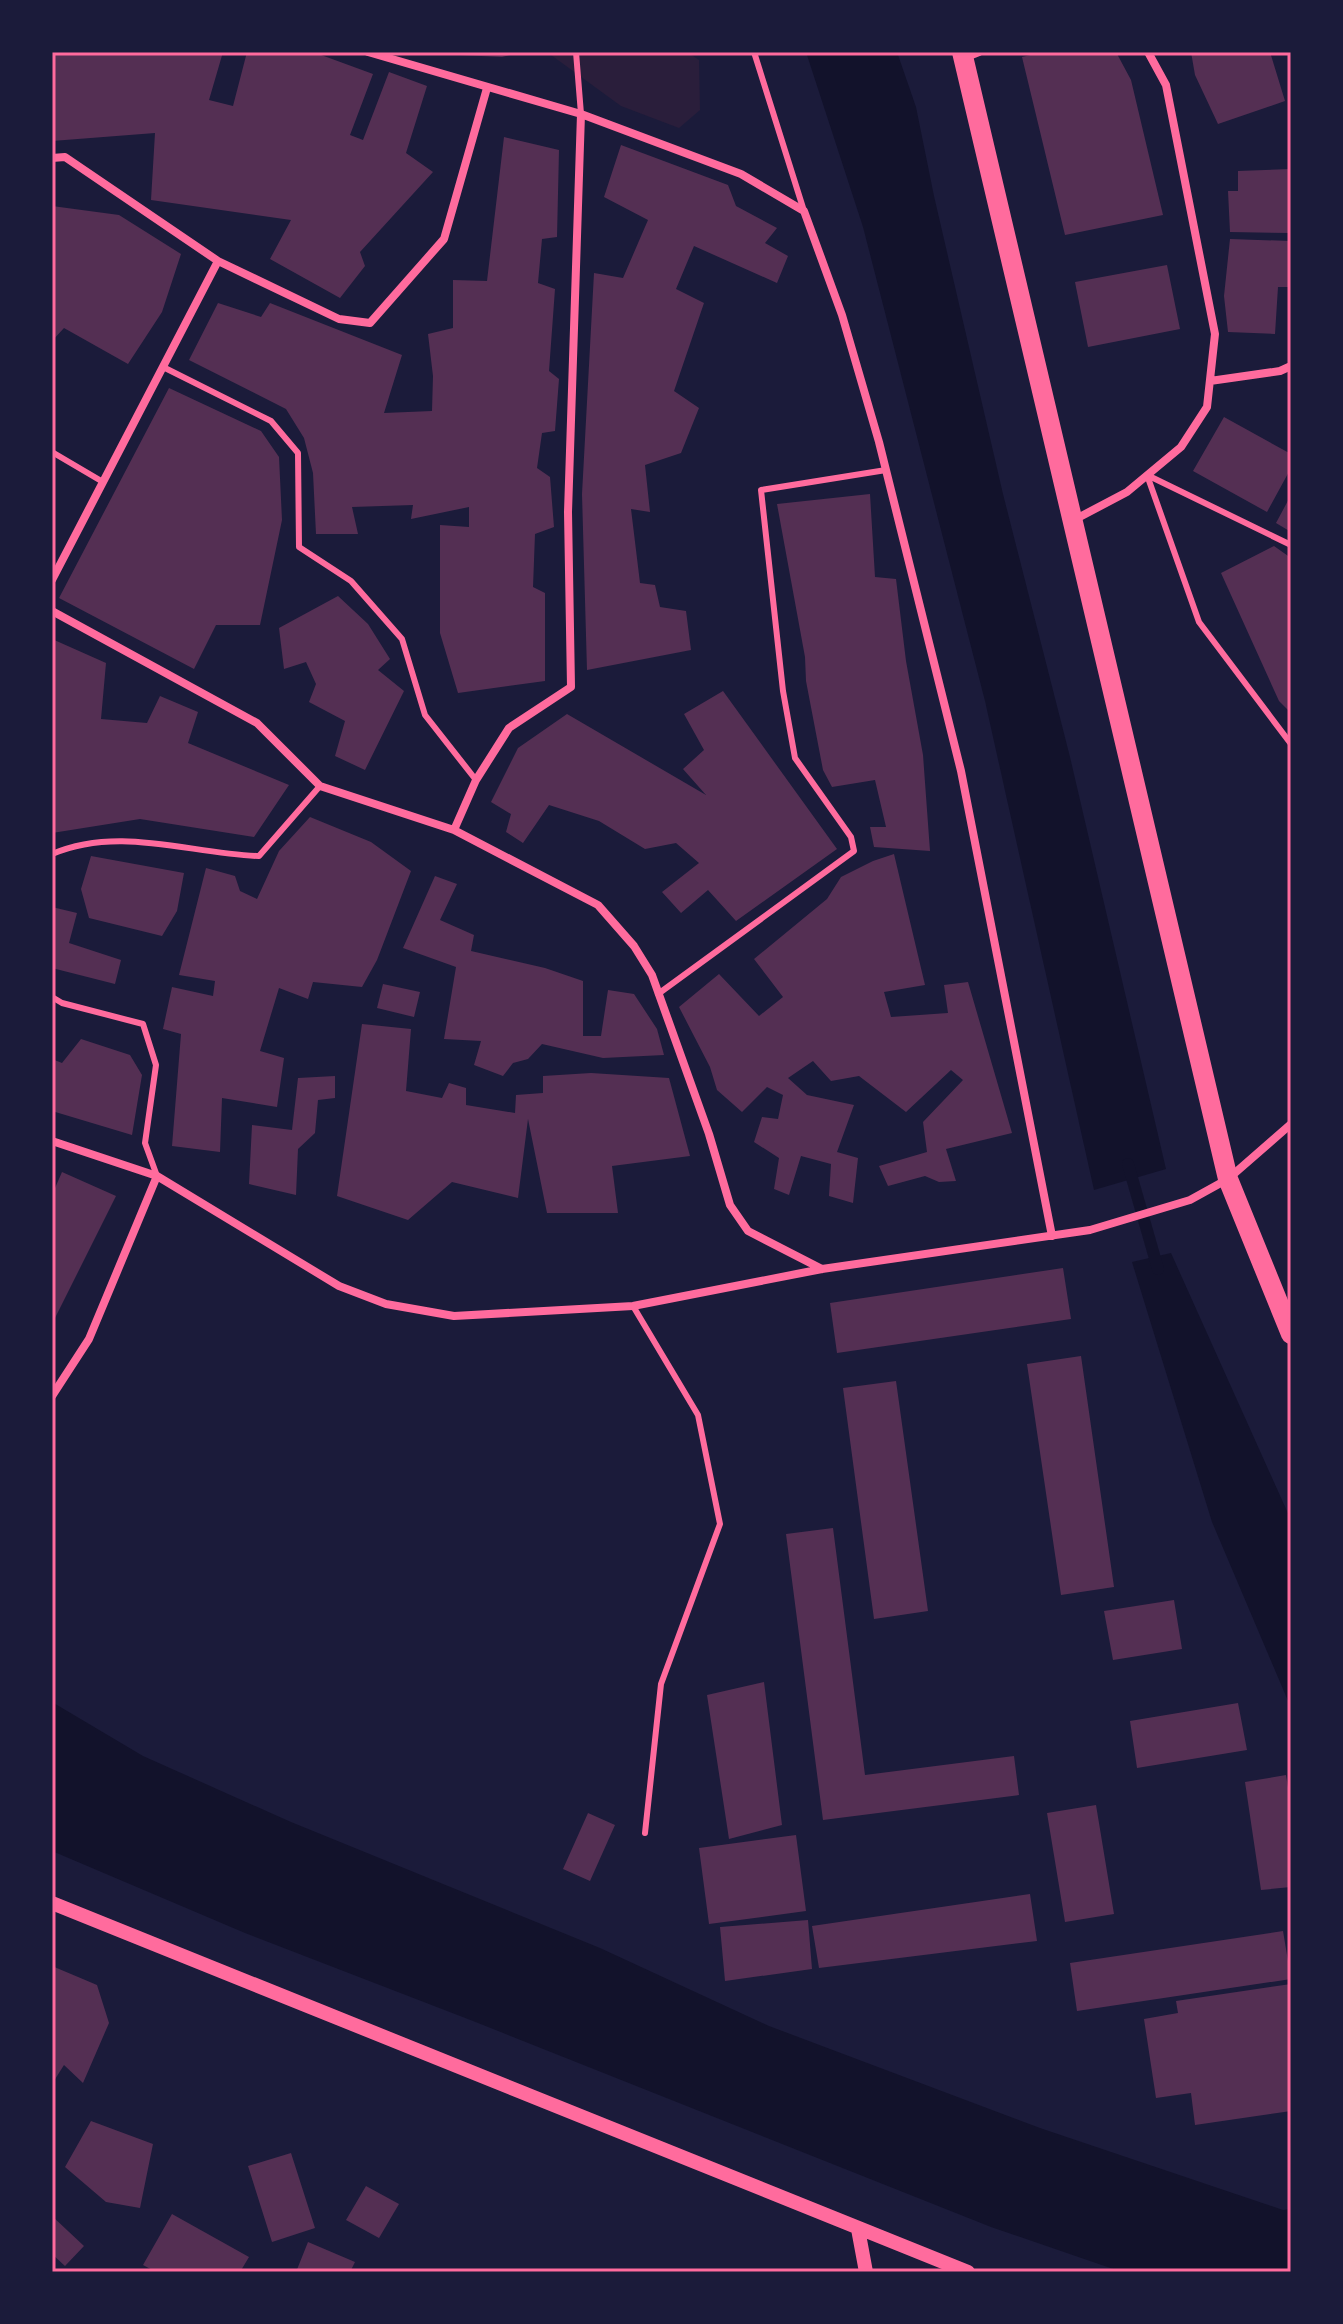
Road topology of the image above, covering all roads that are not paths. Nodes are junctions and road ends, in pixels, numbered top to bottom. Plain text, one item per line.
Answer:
1 (368, 52) edge
2 (576, 52) edge
3 (754, 52) edge
4 (1148, 52) edge
5 (968, 54) edge
6 (487, 88) junction
7 (581, 114) junction
8 (52, 158) edge
9 (804, 211) junction
10 (218, 261) junction
11 (1291, 366) edge
12 (163, 367) junction
13 (1210, 381) junction
14 (52, 452) edge
15 (886, 470) junction
16 (1147, 475) junction
17 (103, 482) junction
18 (1071, 521) junction
19 (1291, 545) edge
20 (52, 580) edge
21 (52, 611) edge
22 (1291, 744) edge
23 (476, 780) junction
24 (320, 786) junction
25 (454, 830) junction
26 (52, 854) edge
27 (658, 994) junction
28 (52, 997) edge
29 (1291, 1124) edge
30 (52, 1141) edge
31 (157, 1176) junction
32 (1228, 1179) junction
33 (1052, 1236) junction
34 (822, 1269) junction
35 (633, 1306) junction
36 (1291, 1334) edge
37 (52, 1396) edge
38 (645, 1833) dead end
39 (52, 1903) edge
40 (858, 2229) junction
41 (866, 2272) edge
42 (968, 2272) edge

1 - 6 street
2 - 7 lane
3 - 9 lane
4 - 13 street
5 - 18 main road
6 - 7 street
6 - 10 street
7 - 9 street
7 - 23 street
8 - 10 street
9 - 15 street
10 - 12 street
11 - 13 street
12 - 17 street
12 - 23 lane
13 - 16 street
14 - 17 lane
15 - 27 lane
15 - 33 street
16 - 18 street
16 - 19 lane
16 - 22 lane
17 - 20 street
18 - 32 main road
21 - 24 street
23 - 25 street
24 - 25 street
24 - 26 lane
25 - 27 street
27 - 34 street
28 - 31 lane
29 - 32 street
30 - 31 street
31 - 35 street
31 - 37 street
32 - 33 street
32 - 36 main road
33 - 34 street
34 - 35 street
35 - 38 lane
39 - 40 street
40 - 41 street
40 - 42 street

